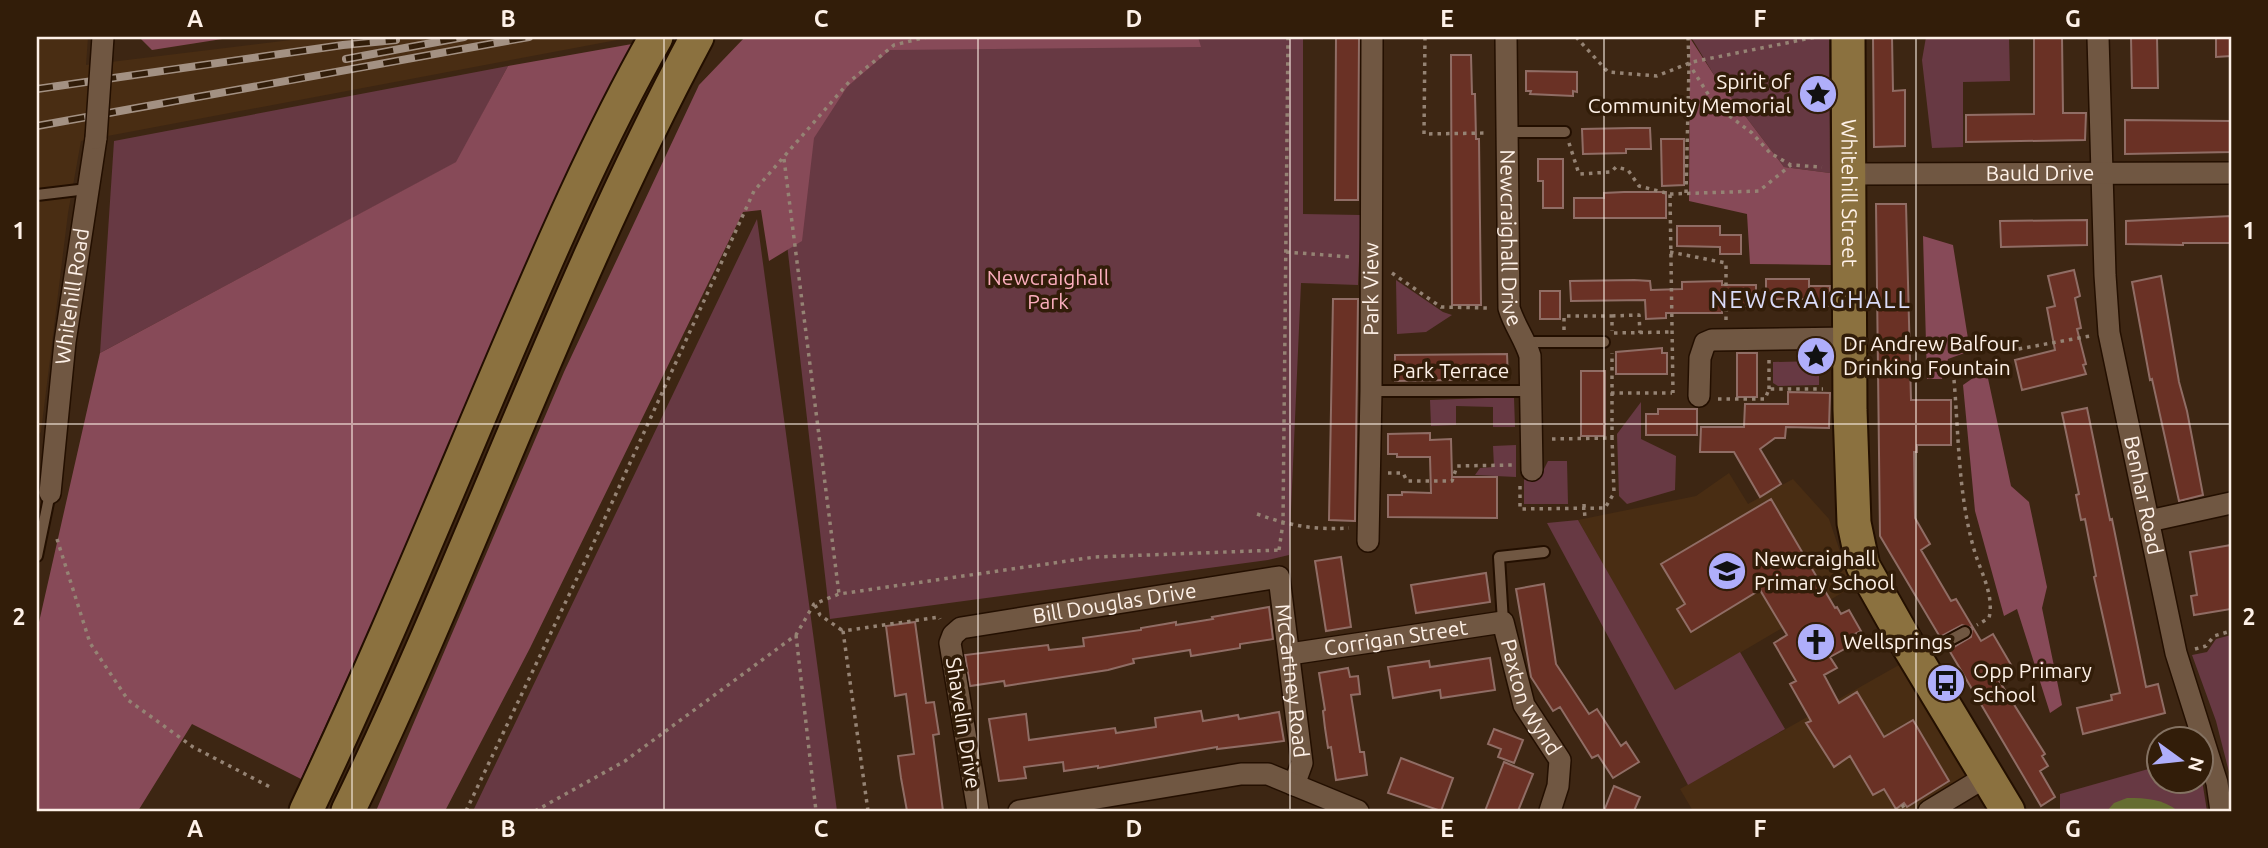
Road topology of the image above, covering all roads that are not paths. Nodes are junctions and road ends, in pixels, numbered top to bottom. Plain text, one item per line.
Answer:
1 (103, 37) edge
2 (697, 37) edge
3 (1372, 37) edge
4 (1506, 37) edge
5 (1848, 37) edge
6 (2098, 37) edge
7 (654, 40) edge
8 (1507, 132) junction
9 (1565, 132) road end
10 (1849, 171) junction
11 (2102, 172) junction
12 (2231, 173) edge
13 (87, 190) junction
14 (37, 195) edge
15 (1608, 338) road end
16 (1850, 338) junction
17 (1525, 342) junction
18 (1530, 390) junction
19 (1371, 391) junction
20 (1699, 396) road end
21 (1528, 466) road end
22 (49, 500) joint
23 (2231, 503) edge
24 (2149, 521) junction
25 (1368, 534) road end
26 (1544, 552) dead end
27 (37, 556) edge
28 (1279, 577) joint
29 (1503, 622) junction
30 (1965, 632) road end
31 (953, 635) joint
32 (1290, 654) junction
33 (1916, 659) junction
34 (1987, 776) junction
35 (1294, 785) junction
36 (306, 811) edge
37 (348, 811) edge
38 (978, 811) edge
39 (1020, 811) edge
40 (1358, 811) edge
41 (1550, 811) edge
42 (1928, 811) edge
43 (2008, 811) edge
44 (2221, 811) edge

1 - 13 street, Whitehill Road, bridge
2 - 37 main road
3 - 19 street, Park View
4 - 8 street, Newcraighall Drive
5 - 10 main road, Whitehill Street
6 - 11 street, Benhar Road
7 - 36 main road
8 - 9 lane
8 - 17 street, Newcraighall Drive
10 - 11 street, Bauld Drive
10 - 16 main road, Whitehill Street
11 - 12 street, Bauld Drive
11 - 24 street, Benhar Road
13 - 14 lane
13 - 22 street, Whitehill Road
15 - 17 lane
16 - 20 street
16 - 33 main road, Whitehill Street
17 - 18 street, Newcraighall Drive
18 - 19 lane, Park Terrace
18 - 21 street, Newcraighall Drive
19 - 25 street, Park View
22 - 27 lane, Whitehill Road
23 - 24 street
24 - 44 street, Benhar Road
26 - 29 lane
28 - 31 street, Bill Douglas Drive
28 - 32 street, McCartney Road
29 - 32 street, Corrigan Street
29 - 41 street, Paxton Wynd
30 - 33 lane
31 - 38 street, Shavelin Drive
32 - 35 street, McCartney Road
33 - 34 main road, Whitehill Street
34 - 42 street
34 - 43 main road, Whitehill Street
35 - 39 street
35 - 40 street

